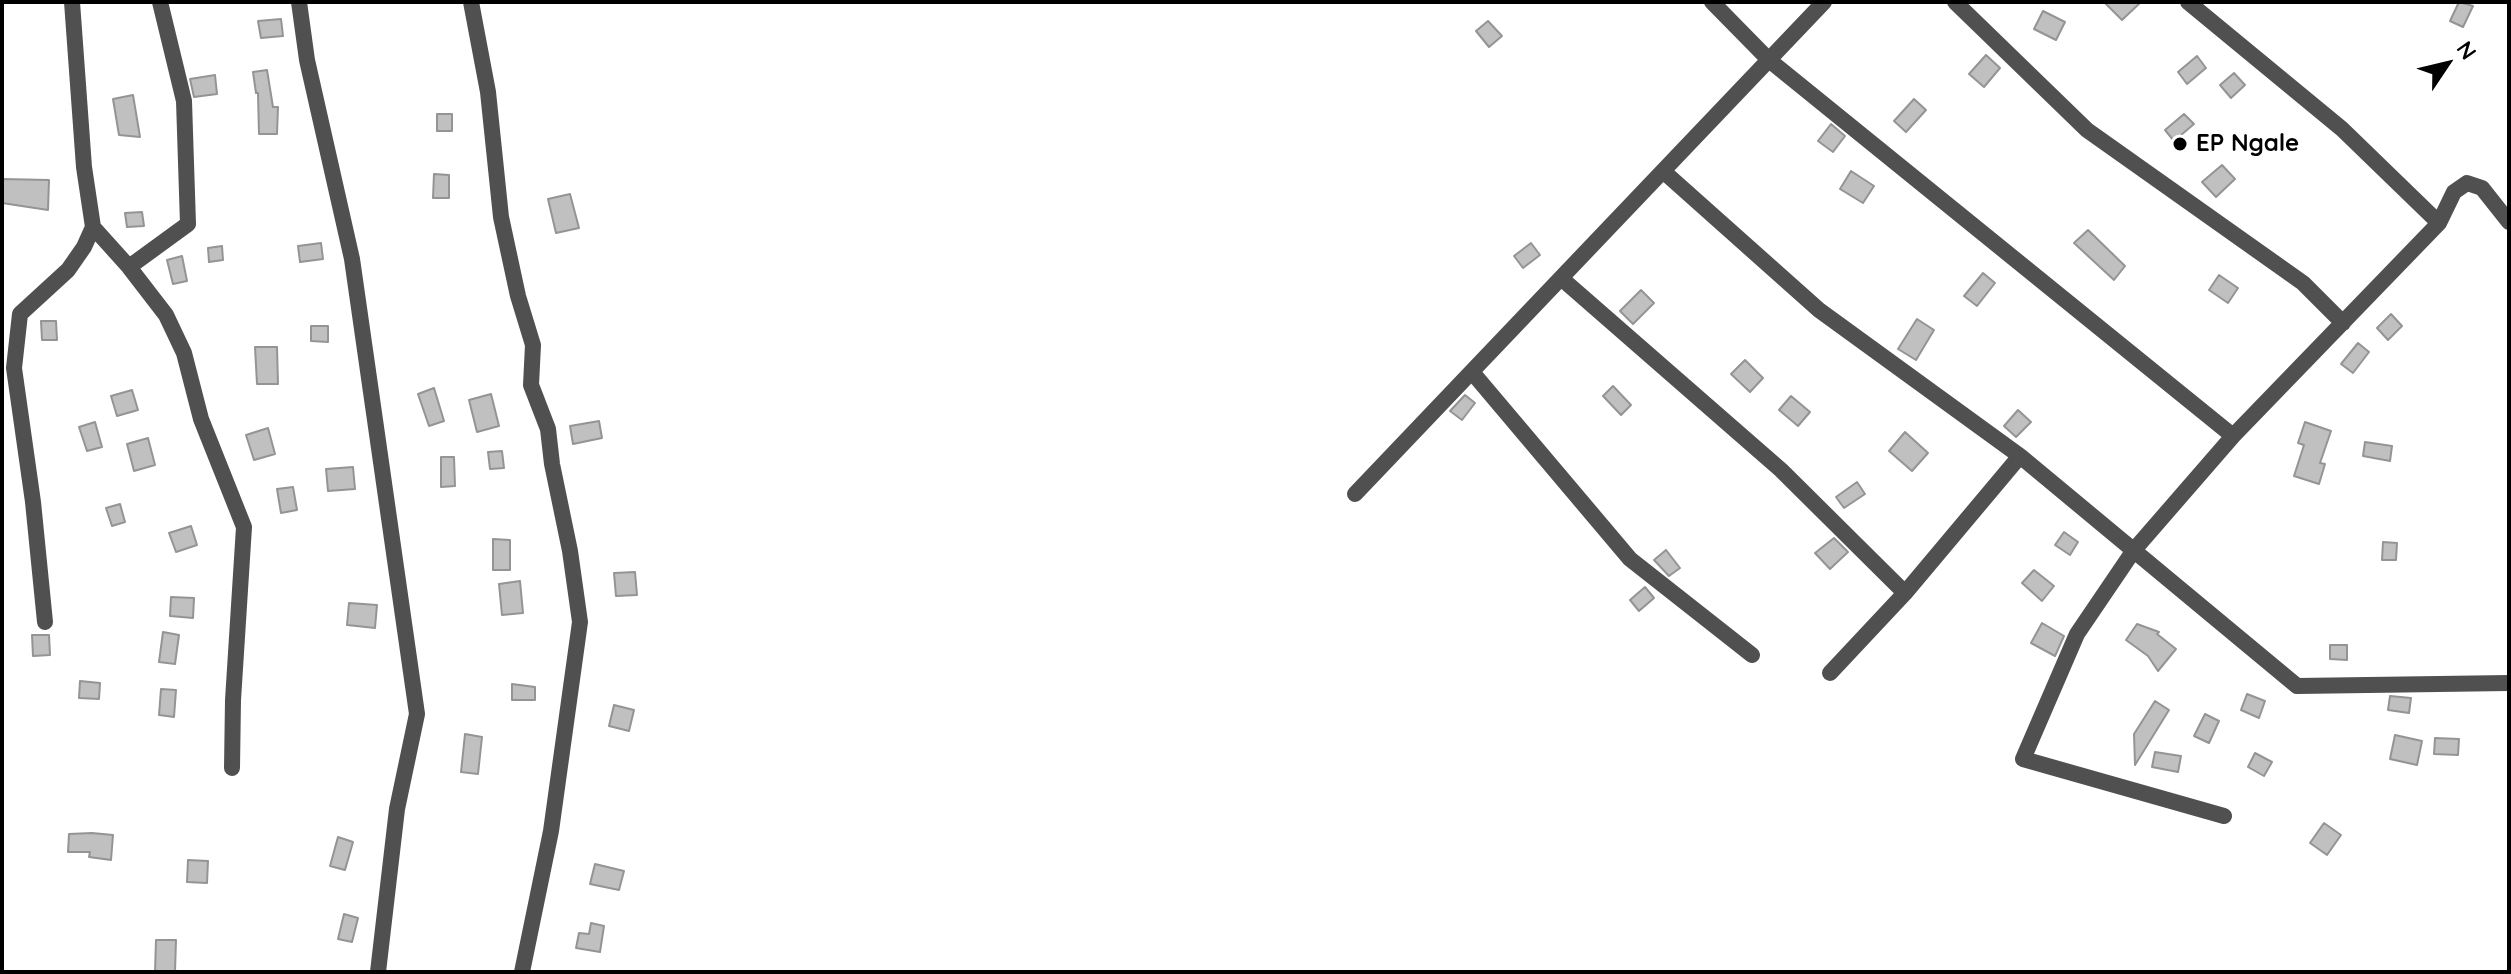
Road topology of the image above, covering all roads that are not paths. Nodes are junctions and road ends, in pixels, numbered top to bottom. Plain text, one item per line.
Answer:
1 (72, 2) edge
2 (160, 2) edge
3 (299, 2) edge
4 (471, 2) edge
5 (1712, 2) edge
6 (1824, 2) edge
7 (1955, 2) edge
8 (2188, 2) edge
9 (1769, 60) junction
10 (1663, 171) junction
11 (2509, 222) edge
12 (2439, 223) junction
13 (93, 227) junction
14 (129, 267) junction
15 (1561, 278) junction
16 (2343, 323) junction
17 (1472, 372) junction
18 (2233, 436) junction
19 (2020, 456) junction
20 (1355, 494) dead end
21 (2134, 550) junction
22 (1905, 593) junction
23 (45, 622) dead end
24 (1752, 655) dead end
25 (1830, 673) dead end
26 (2509, 683) edge
27 (232, 768) dead end
28 (2224, 816) dead end
29 (378, 972) edge
30 (522, 972) edge

1 - 13 street
2 - 14 street
3 - 29 street
4 - 30 street
5 - 9 street
6 - 9 street
7 - 16 street
8 - 12 street
9 - 10 street
9 - 18 street
10 - 15 street
10 - 19 street
11 - 12 street
12 - 16 street
13 - 14 street
13 - 23 street
14 - 27 street
15 - 17 street
15 - 22 street
16 - 18 street
17 - 20 street
17 - 24 street
18 - 21 street
19 - 21 street
19 - 22 street
21 - 26 street
21 - 28 street
22 - 25 street

